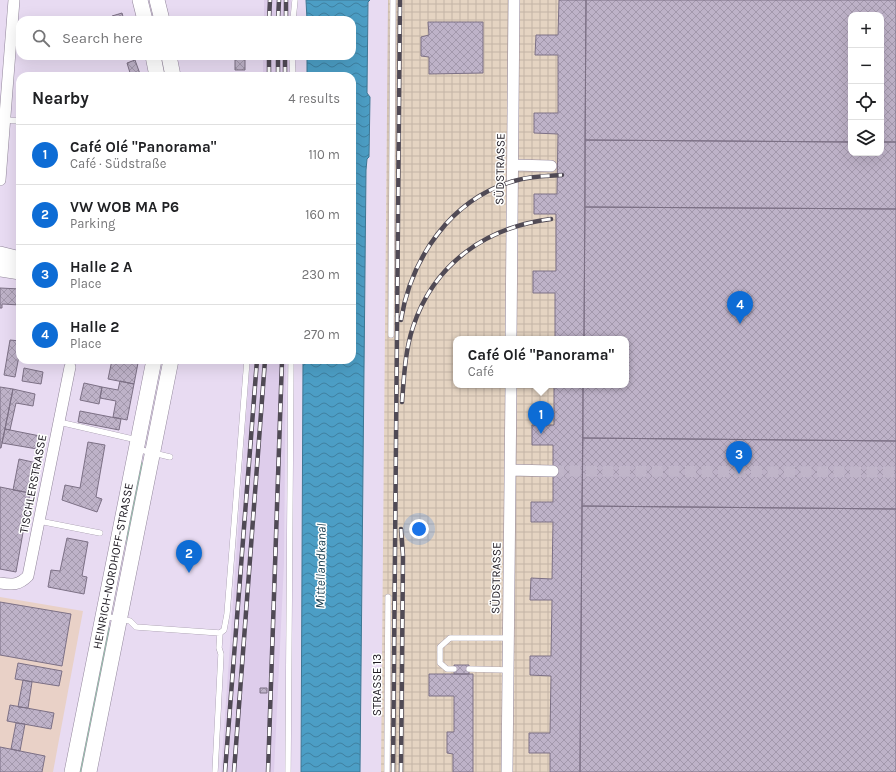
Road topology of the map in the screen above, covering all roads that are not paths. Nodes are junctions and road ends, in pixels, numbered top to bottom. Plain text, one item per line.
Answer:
1 (14, 0) edge
2 (140, 0) edge
3 (157, 0) edge
4 (294, 0) edge
5 (393, 0) edge
6 (514, 0) edge
7 (144, 16) edge
8 (161, 16) edge
9 (293, 16) edge
10 (154, 60) edge
11 (170, 60) edge
12 (292, 60) edge
13 (156, 72) edge
14 (172, 72) edge
15 (293, 72) edge
16 (4, 97) edge
17 (5, 120) junction
18 (16, 121) edge
19 (513, 165) junction
20 (551, 166) dead end
21 (0, 180) edge
22 (0, 254) edge
23 (16, 258) edge
24 (0, 269) edge
25 (16, 271) edge
26 (391, 335) dead end
27 (511, 336) edge
28 (153, 364) edge
29 (170, 364) edge
30 (247, 364) edge
31 (290, 364) edge
32 (70, 366) dead end
33 (511, 388) edge
34 (59, 422) junction
35 (137, 445) junction
36 (153, 453) junction
37 (170, 457) dead end
38 (510, 470) junction
39 (553, 471) tunnel mouth
40 (39, 521) junction
41 (100, 533) dead end
42 (0, 583) edge
43 (388, 597) dead end
44 (104, 616) junction
45 (120, 618) junction
46 (220, 633) junction
47 (509, 638) junction
48 (454, 669) dead end
49 (469, 669) dead end
50 (508, 670) junction
51 (72, 772) edge
52 (89, 772) edge
53 (215, 772) edge
54 (288, 772) edge
55 (387, 772) edge
56 (507, 772) edge

1 - 16 street
2 - 7 main road
3 - 8 main road
4 - 9 lane
5 - 26 lane
6 - 19 street, SÜDSTRASSE
10 - 13 main road
11 - 14 main road
12 - 15 lane
16 - 17 street
17 - 18 lane
17 - 21 street
19 - 20 street
19 - 27 street, SÜDSTRASSE
22 - 23 main road
24 - 25 main road
28 - 35 main road, HEINRICH-NORDHOFF-STRASSE
29 - 36 main road, HEINRICH-NORDHOFF-STRASSE
30 - 46 lane
31 - 54 lane
32 - 34 street, TISCHLERSTRASSE
33 - 38 street, SÜDSTRASSE
34 - 35 lane
34 - 40 street, TISCHLERSTRASSE
35 - 36 lane
35 - 44 main road, HEINRICH-NORDHOFF-STRASSE
36 - 37 lane
36 - 45 main road, HEINRICH-NORDHOFF-STRASSE
38 - 39 street
38 - 47 street, SÜDSTRASSE
40 - 41 lane
40 - 42 street, TISCHLERSTRASSE
43 - 55 lane, STRASSE 13
44 - 45 lane
44 - 51 main road, HEINRICH-NORDHOFF-STRASSE
45 - 46 lane
45 - 52 main road, HEINRICH-NORDHOFF-STRASSE
46 - 53 lane
47 - 48 lane
47 - 50 street, SÜDSTRASSE
49 - 50 lane
50 - 56 street, SÜDSTRASSE

